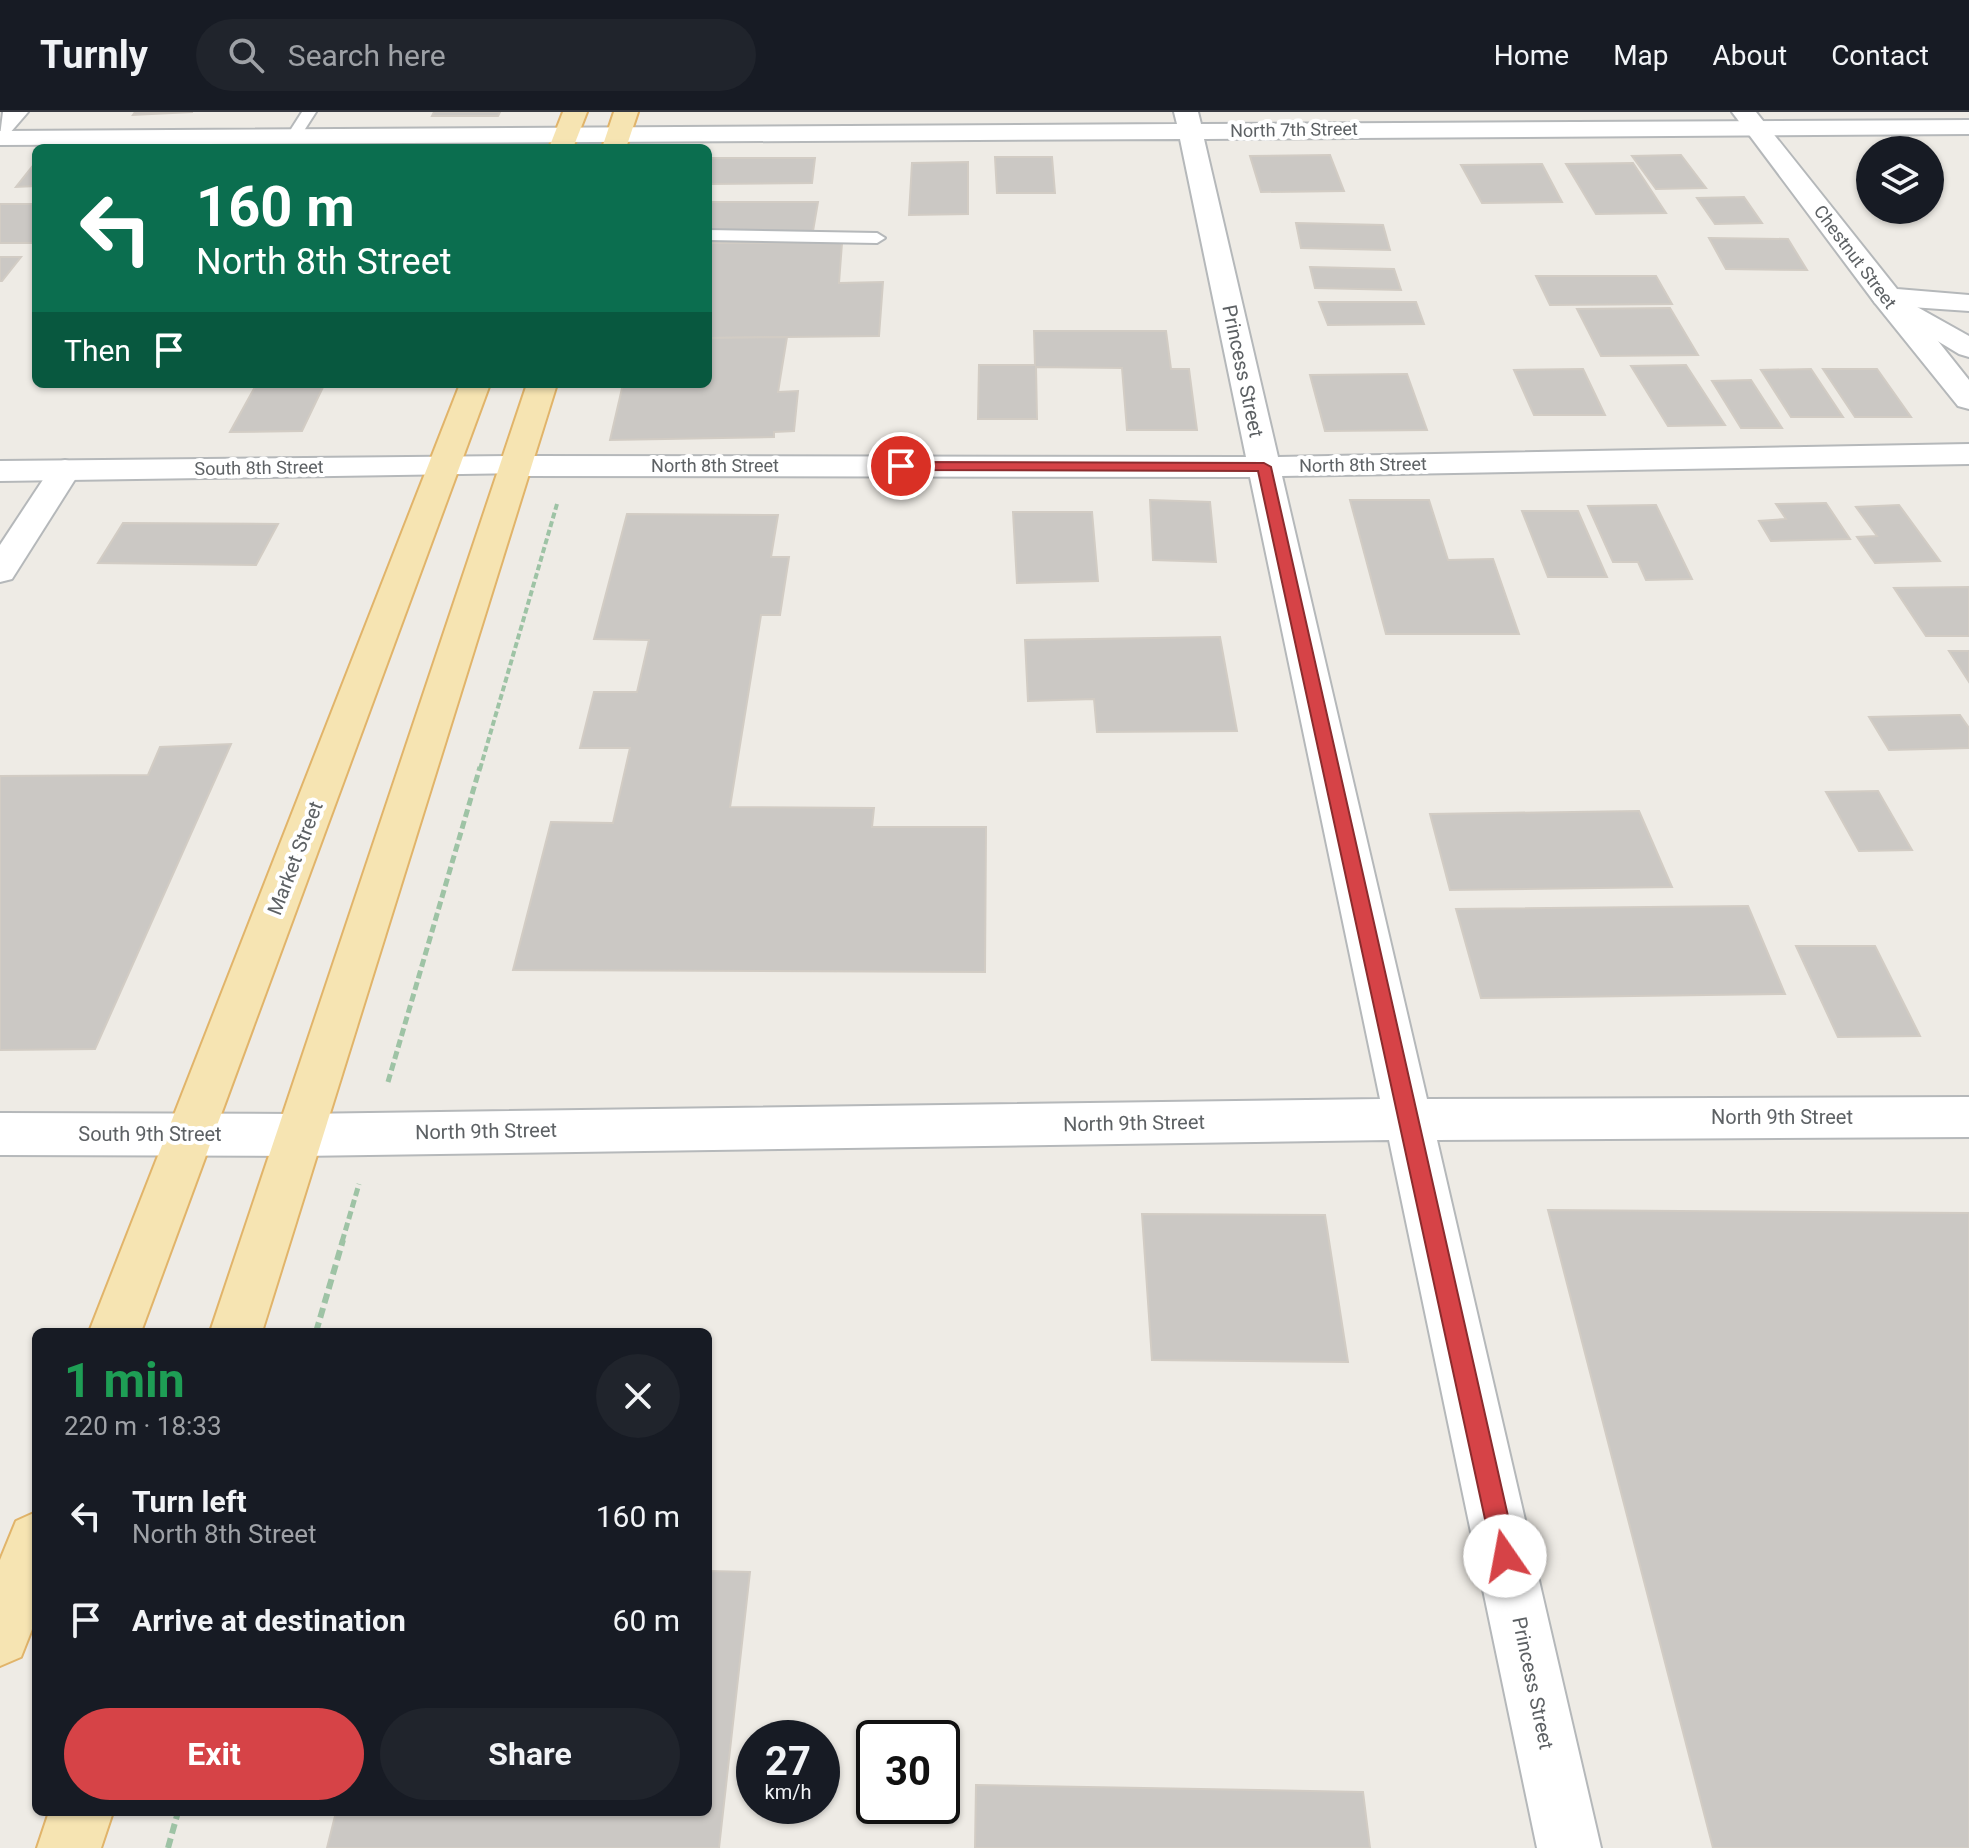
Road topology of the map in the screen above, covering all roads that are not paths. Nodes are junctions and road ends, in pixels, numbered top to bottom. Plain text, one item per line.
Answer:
1 (16, 112) edge
2 (309, 112) edge
3 (1750, 120) edge
4 (1188, 122) edge
5 (1969, 127) edge
6 (0, 129) edge
7 (568, 131) edge
8 (620, 131) edge
9 (293, 137) junction
10 (0, 138) edge
11 (712, 235) edge
12 (877, 238) dead end
13 (1885, 297) junction
14 (1969, 303) edge
15 (1969, 348) edge
16 (474, 388) edge
17 (541, 388) edge
18 (1969, 400) edge
19 (1969, 454) edge
20 (518, 466) junction
21 (445, 467) junction
22 (1264, 467) junction
23 (65, 470) junction
24 (0, 471) edge
25 (0, 571) edge
26 (1969, 1117) edge
27 (1410, 1120) junction
28 (190, 1133) junction
29 (0, 1134) edge
30 (299, 1135) junction
31 (117, 1328) edge
32 (237, 1328) edge
33 (32, 1552) edge
34 (0, 1636) edge
35 (80, 1816) edge
36 (69, 1848) edge
37 (1569, 1848) edge

1 - 6 street
2 - 9 lane
3 - 4 street, North 7th Street
3 - 5 street, North 7th Street
3 - 13 street, Chestnut Street
4 - 8 street, North 7th Street
4 - 22 street, Princess Street
7 - 8 street, North 7th Street
7 - 9 street, North 7th Street
9 - 10 street, North 7th Street
11 - 12 lane
13 - 14 street
13 - 15 street
13 - 18 street, Chestnut Street
16 - 21 main road, Market Street
17 - 20 main road
19 - 22 street, North 8th Street
20 - 21 street, South 8th Street
20 - 22 street, North 8th Street
20 - 30 main road
21 - 23 street, South 8th Street
21 - 28 main road, Market Street
22 - 27 street, Princess Street
23 - 24 street, South 8th Street
23 - 25 street
26 - 27 street, North 9th Street
27 - 30 street, North 9th Street
27 - 37 street, Princess Street
28 - 29 street, South 9th Street
28 - 30 street, South 9th Street
28 - 31 main road, Market Street
30 - 32 main road
33 - 34 main road
35 - 36 main road

